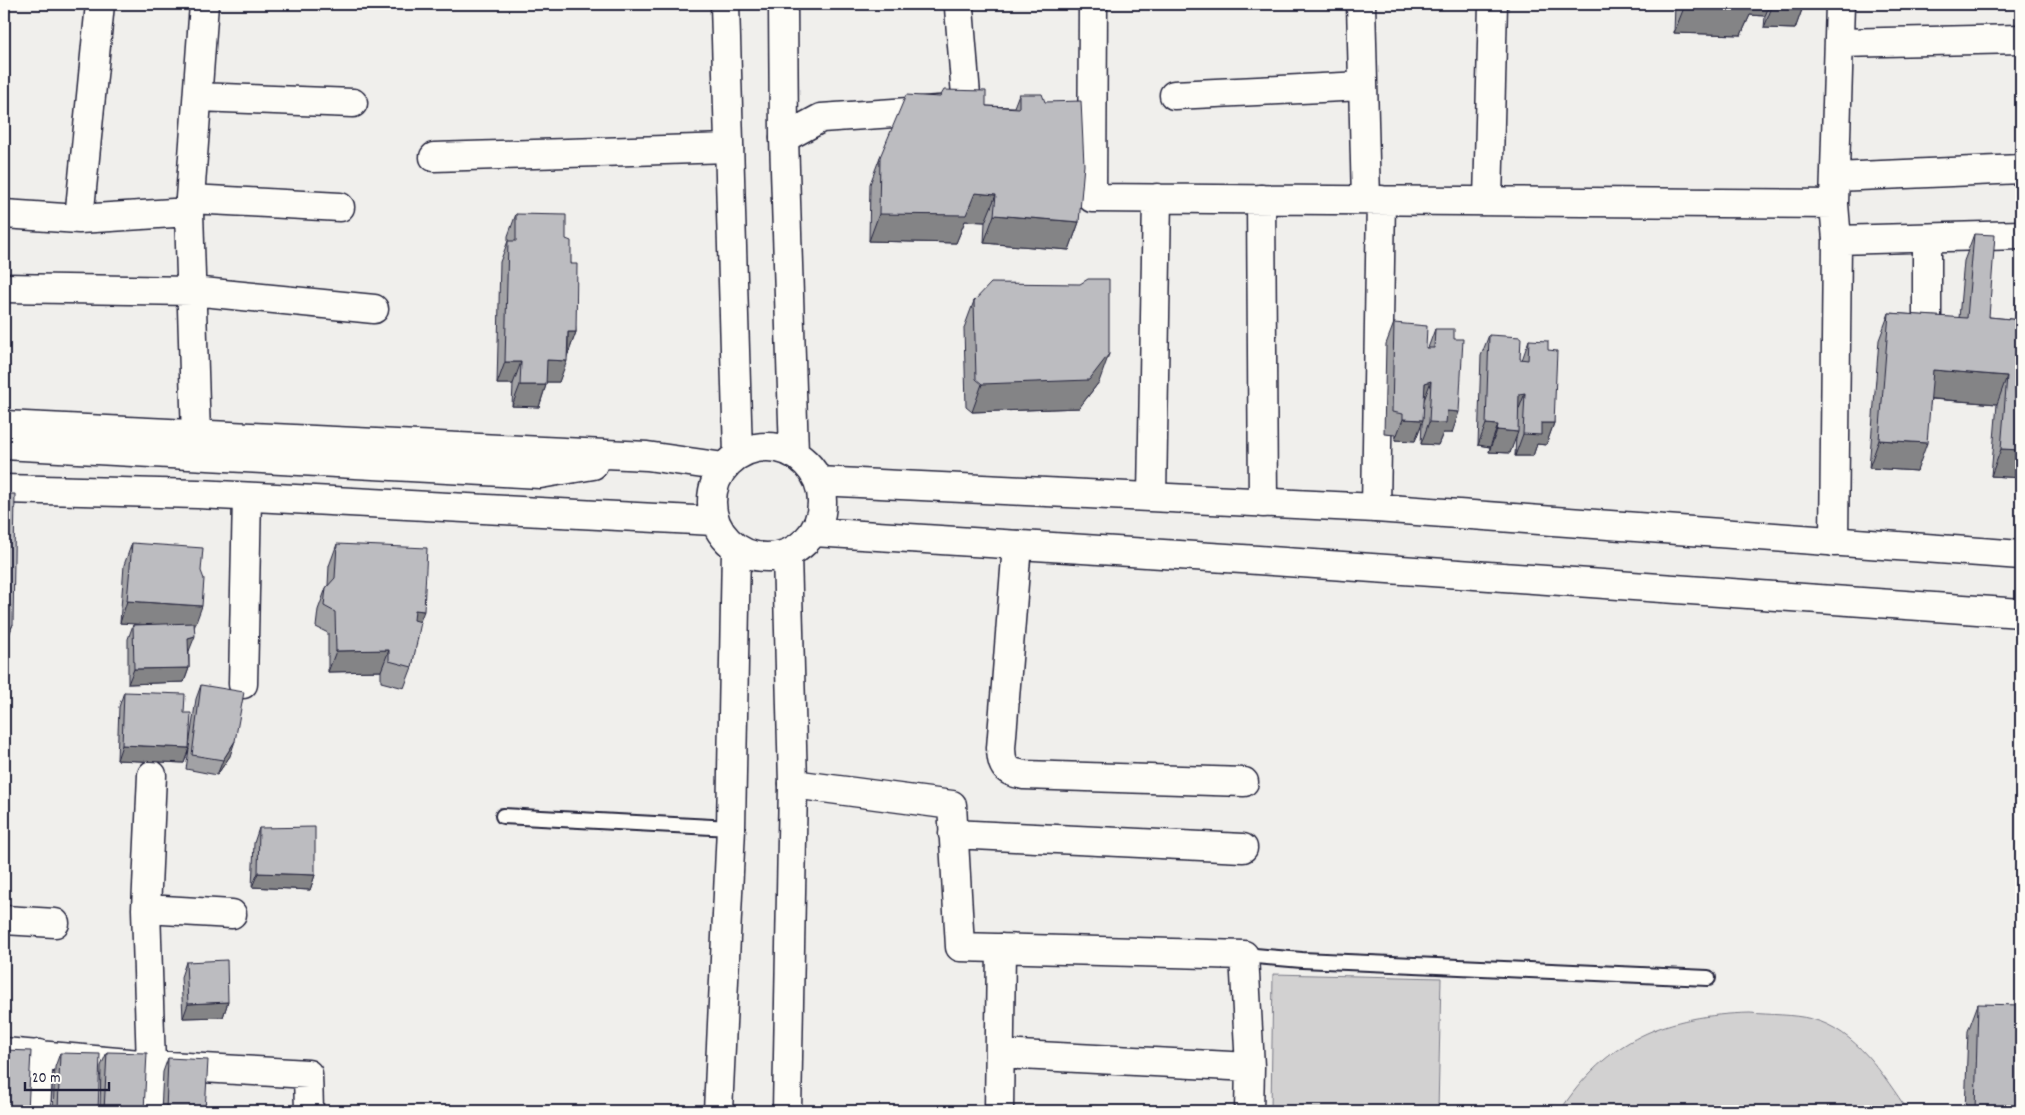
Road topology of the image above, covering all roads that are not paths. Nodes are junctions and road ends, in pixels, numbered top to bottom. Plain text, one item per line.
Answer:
1 (100, 4) edge
2 (204, 4) edge
3 (725, 4) edge
4 (783, 4) edge
5 (1093, 4) edge
6 (1361, 4) edge
7 (1493, 4) edge
8 (1840, 4) edge
9 (959, 8) dead end
10 (2021, 39) edge
11 (1839, 42) junction
12 (1363, 86) junction
13 (1174, 95) dead end
14 (198, 97) junction
15 (353, 103) dead end
16 (784, 138) junction
17 (729, 148) junction
18 (434, 156) dead end
19 (2021, 169) edge
20 (1835, 177) junction
21 (1157, 198) junction
22 (1261, 199) junction
23 (1374, 200) junction
24 (1488, 200) junction
25 (1834, 204) junction
26 (190, 205) junction
27 (340, 207) dead end
28 (4, 214) edge
29 (79, 218) junction
30 (2021, 235) edge
31 (1927, 238) junction
32 (1837, 240) junction
33 (4, 288) edge
34 (192, 291) junction
35 (374, 309) dead end
36 (1926, 320) edge
37 (4, 425) edge
38 (196, 436) junction
39 (4, 445) edge
40 (794, 454) junction
41 (647, 456) junction
42 (731, 460) junction
43 (4, 464) edge
44 (452, 478) junction
45 (818, 481) junction
46 (4, 489) edge
47 (1152, 496) junction
48 (247, 497) junction
49 (1263, 503) junction
50 (1376, 508) junction
51 (643, 517) junction
52 (714, 521) junction
53 (814, 532) junction
54 (1834, 542) junction
55 (1017, 545) junction
56 (736, 549) junction
57 (787, 554) junction
58 (2021, 555) edge
59 (2021, 613) edge
60 (243, 684) dead end
61 (152, 774) dead end
62 (1244, 782) dead end
63 (793, 784) junction
64 (503, 816) dead end
65 (731, 828) junction
66 (953, 834) junction
67 (1243, 848) dead end
68 (146, 909) junction
69 (232, 914) dead end
70 (4, 920) edge
71 (55, 923) dead end
72 (1001, 948) junction
73 (1244, 955) junction
74 (1708, 978) dead end
75 (4, 1052) edge
76 (39, 1054) junction
77 (1000, 1054) junction
78 (151, 1065) junction
79 (1250, 1067) junction
80 (36, 1111) edge
81 (148, 1111) edge
82 (309, 1111) edge
83 (718, 1111) edge
84 (787, 1111) edge
85 (999, 1111) edge
86 (1249, 1111) edge

1 - 29 street
2 - 14 street
3 - 17 street
4 - 16 street
5 - 21 street
6 - 12 street
7 - 24 street
8 - 11 street
9 - 16 street
10 - 11 street
11 - 20 street
12 - 13 street
12 - 23 street
14 - 15 street
14 - 26 street
16 - 40 street
17 - 18 street
17 - 42 street
19 - 20 street
20 - 25 street
21 - 22 street
21 - 47 street
22 - 23 street
22 - 49 street
23 - 24 street
23 - 50 street
24 - 25 street
25 - 32 street
26 - 27 street
26 - 29 street
26 - 34 street
28 - 29 street
30 - 31 street
31 - 32 street
31 - 36 street
32 - 54 street
33 - 34 street
34 - 35 street
34 - 38 street
37 - 38 street
38 - 41 street
39 - 44 street
40 - 42 street
40 - 45 street
41 - 42 street
41 - 44 street
42 - 52 street
43 - 44 street
44 - 51 street
45 - 47 street
45 - 53 street
46 - 48 street
47 - 49 street
48 - 51 street
48 - 60 street
49 - 50 street
50 - 54 street
51 - 52 street
52 - 56 street
53 - 55 street
53 - 57 street
54 - 58 street
55 - 59 street
55 - 62 street
56 - 57 street
56 - 65 street
57 - 63 street
61 - 68 street
63 - 66 street
63 - 84 street
64 - 65 lane
65 - 83 street
66 - 67 street
66 - 72 street
68 - 69 street
68 - 78 street
70 - 71 street
72 - 73 street
72 - 77 street
73 - 74 lane
73 - 79 street
75 - 76 street
76 - 78 street
76 - 80 street
77 - 79 street
77 - 85 street
78 - 81 street
78 - 82 street
79 - 86 street

